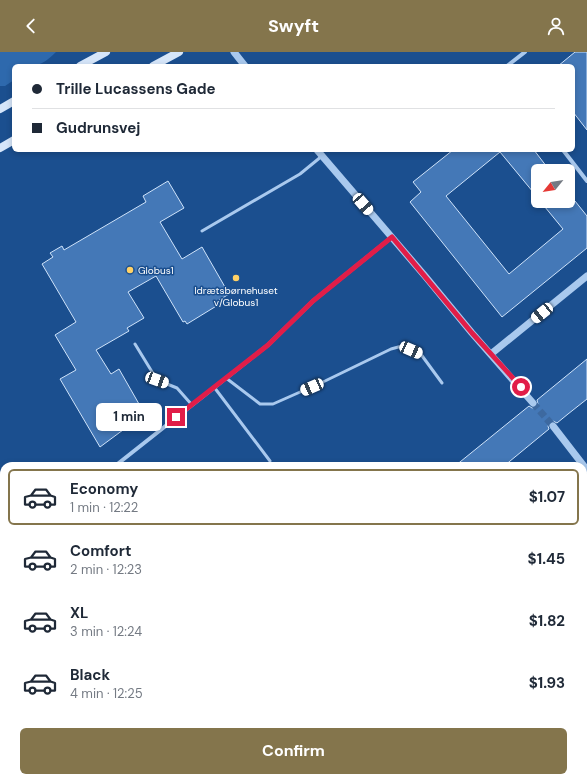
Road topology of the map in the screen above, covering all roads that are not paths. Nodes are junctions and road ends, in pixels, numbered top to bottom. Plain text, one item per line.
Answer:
1 (106, 52) edge
2 (179, 52) edge
3 (234, 52) edge
4 (525, 52) edge
5 (84, 64) edge
6 (157, 64) edge
7 (243, 64) edge
8 (510, 64) edge
9 (12, 102) edge
10 (0, 109) edge
11 (12, 141) edge
12 (0, 148) edge
13 (565, 152) edge
14 (320, 153) edge
15 (587, 180) edge
16 (202, 231) dead end
17 (392, 237) junction
18 (587, 276) edge
19 (134, 344) dead end
20 (491, 354) junction
21 (226, 378) junction
22 (442, 383) dead end
23 (214, 387) junction
24 (533, 403) tunnel mouth
25 (192, 405) junction
26 (552, 426) tunnel mouth
27 (270, 461) dead end
28 (120, 462) edge
29 (581, 462) edge

1 - 5 main road
2 - 6 main road
3 - 7 street
4 - 8 street
9 - 10 main road
11 - 12 main road
13 - 15 street
14 - 16 lane
14 - 17 street
17 - 20 street
17 - 21 street
18 - 20 street
19 - 25 lane
20 - 24 street
21 - 22 lane
21 - 23 street
23 - 25 street
23 - 27 lane
25 - 28 street
26 - 29 street

